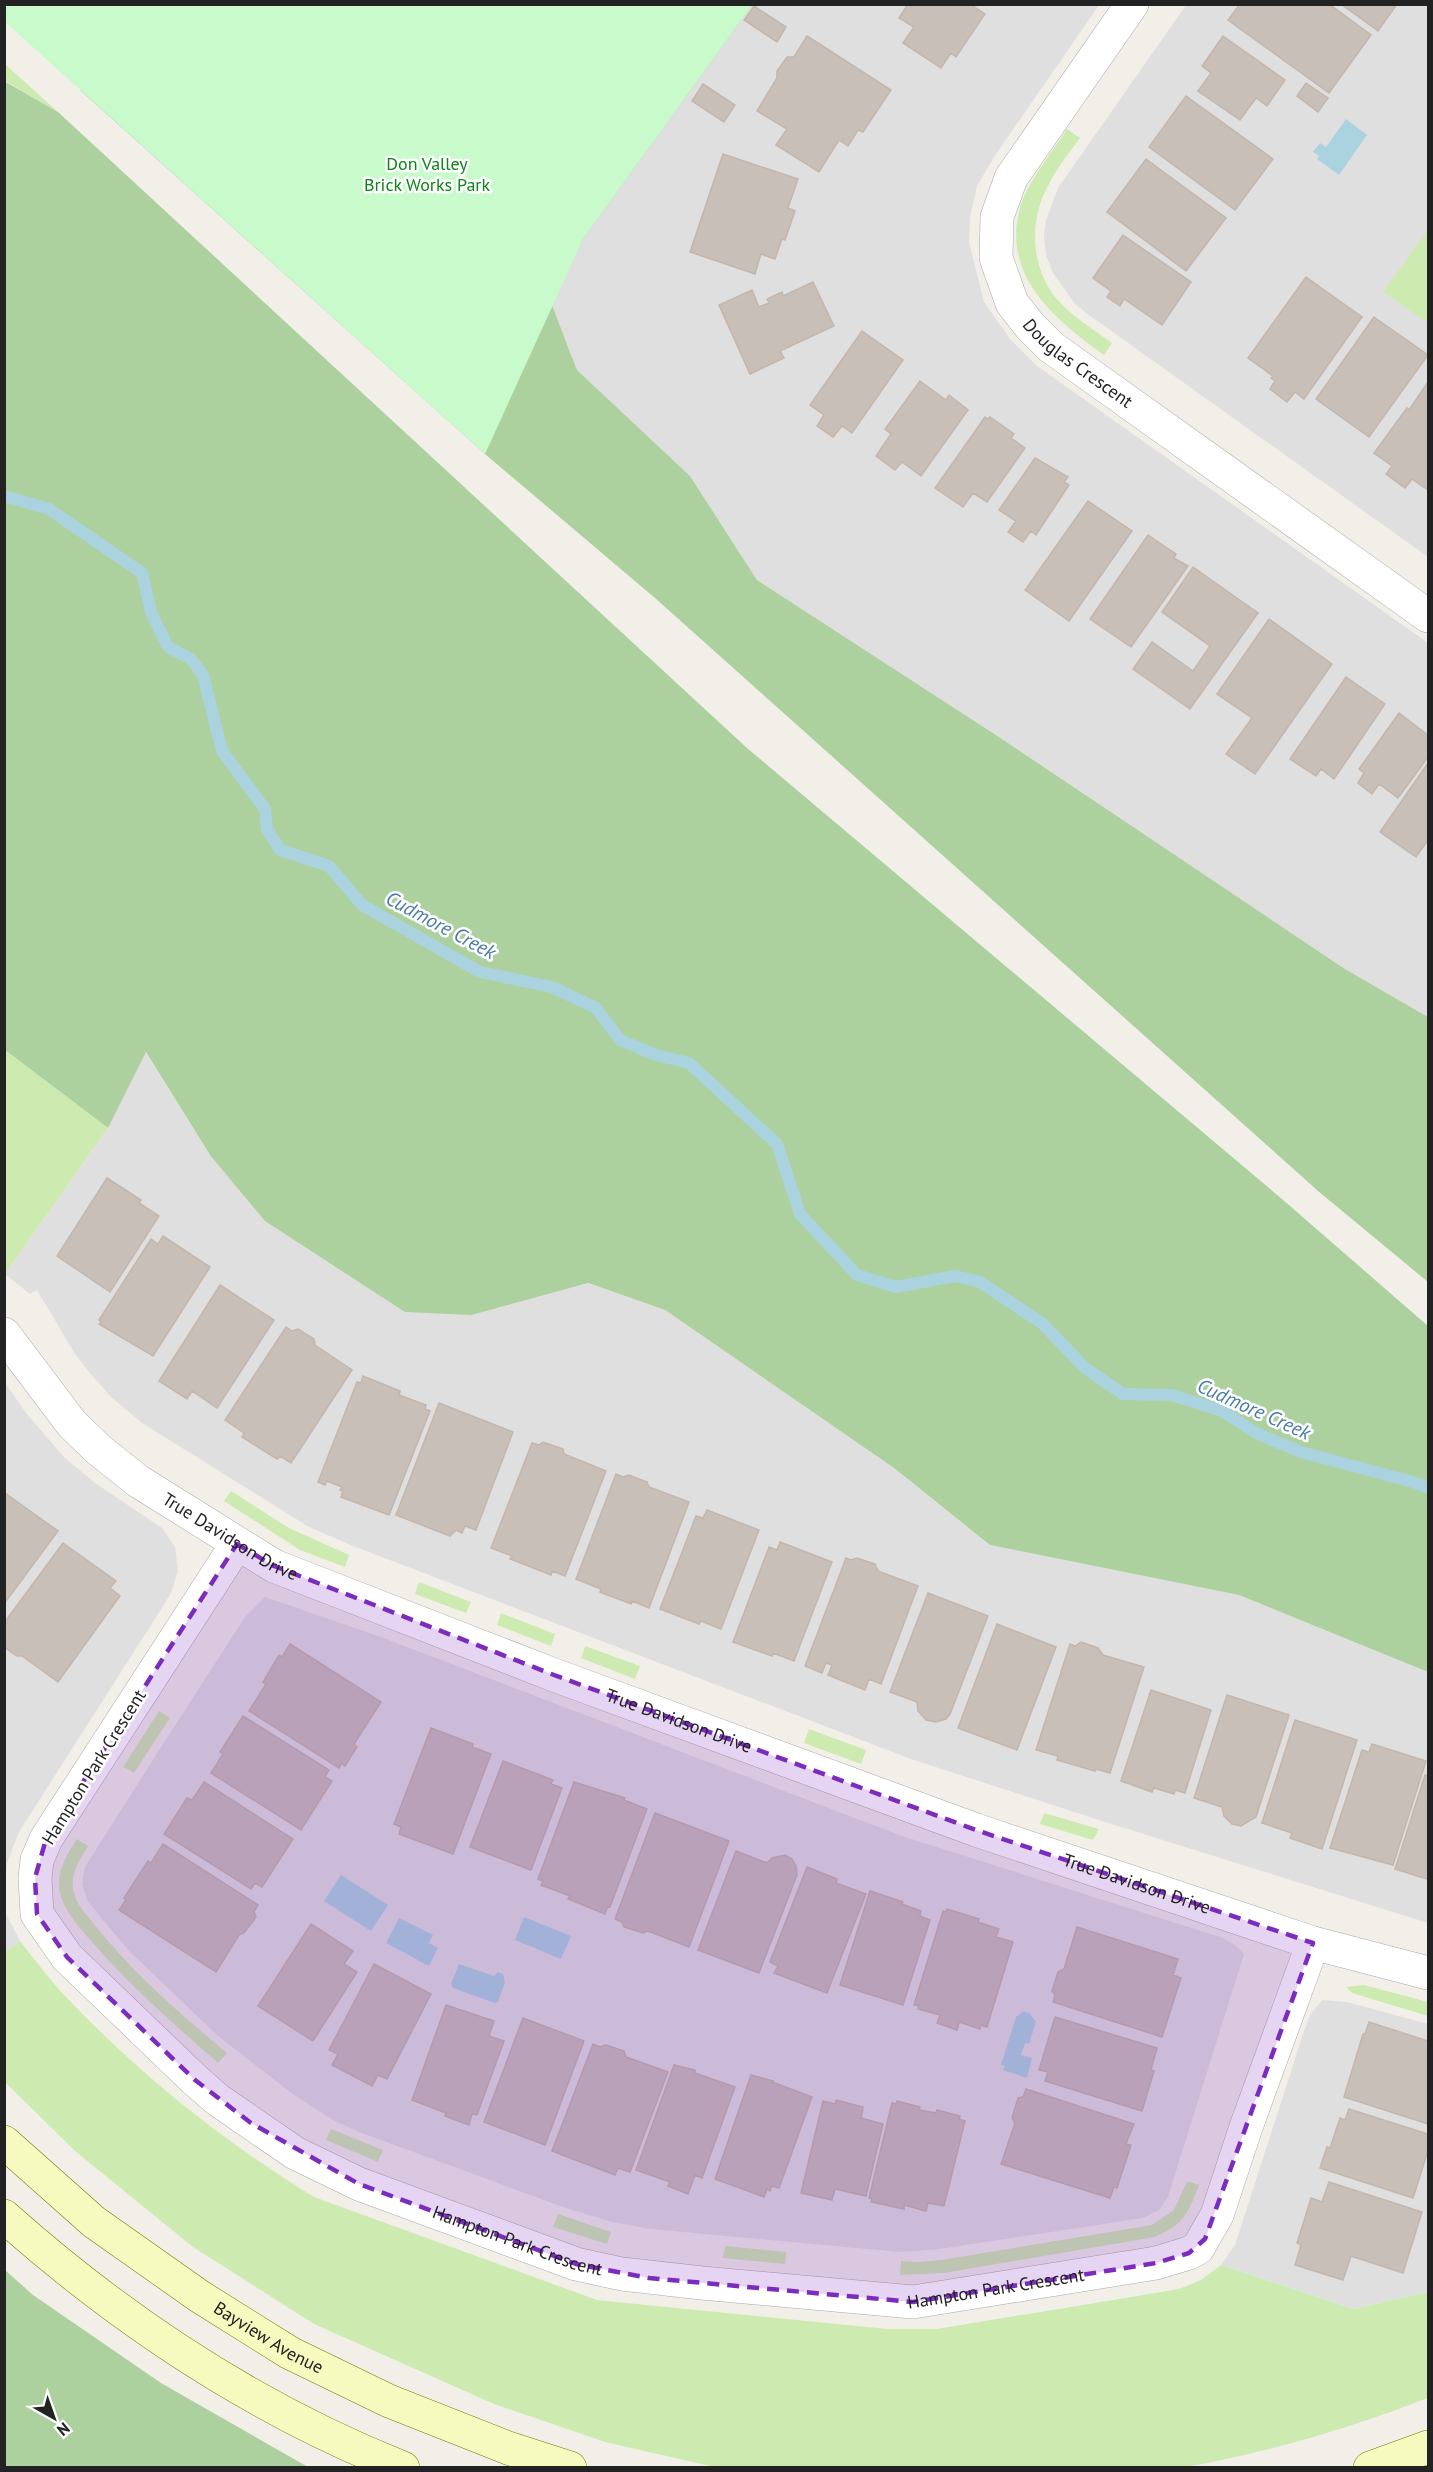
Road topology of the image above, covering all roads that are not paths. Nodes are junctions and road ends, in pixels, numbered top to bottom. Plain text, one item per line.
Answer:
1 (1132, 4) edge
2 (1428, 616) edge
3 (4, 1334) edge
4 (237, 1544) junction
5 (1313, 1943) junction
6 (1428, 1973) edge
7 (4, 2142) edge
8 (4, 2216) edge
9 (1428, 2447) edge
10 (403, 2468) edge
11 (570, 2468) edge
12 (1370, 2468) edge

1 - 2 street, Douglas Crescent
3 - 4 street, True Davidson Drive
4 - 5 street, True Davidson Drive
4 - 5 street, Hampton Park Crescent
5 - 6 street, True Davidson Drive
7 - 11 main road, Bayview Avenue
8 - 10 main road
9 - 12 main road

